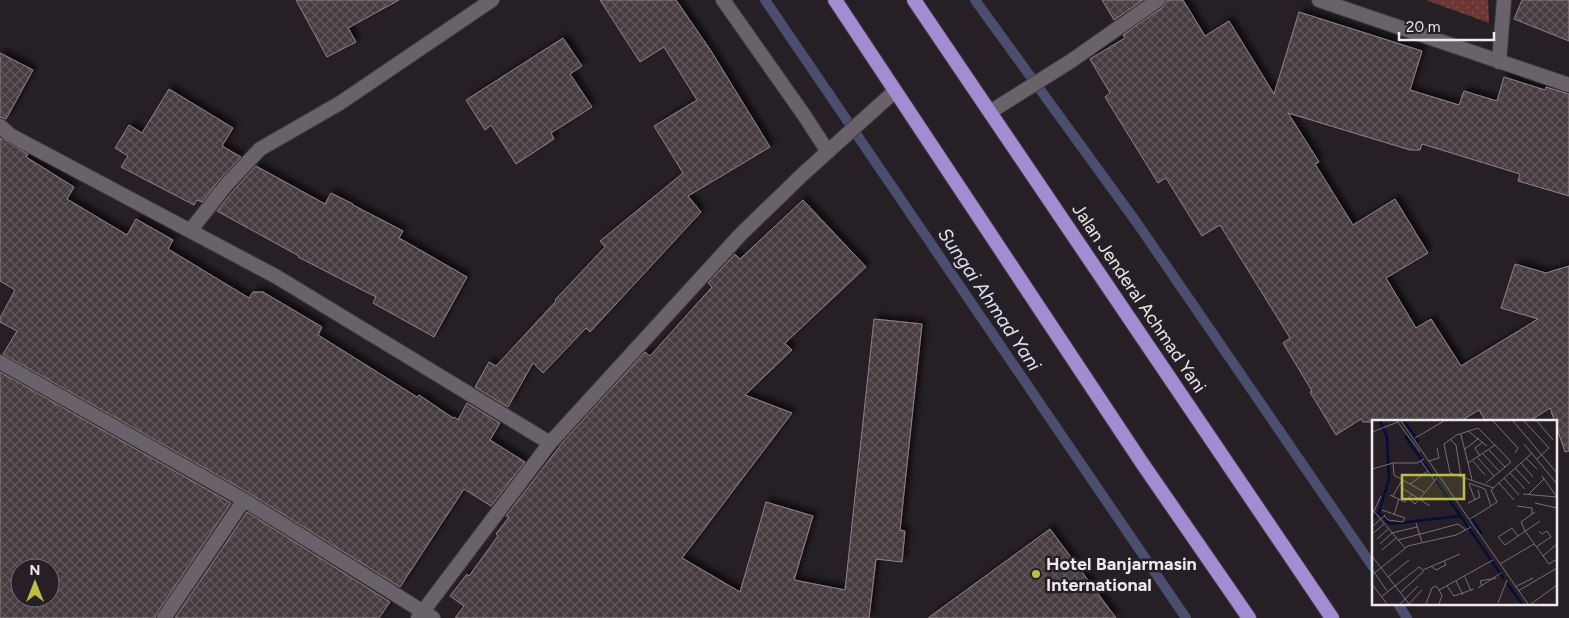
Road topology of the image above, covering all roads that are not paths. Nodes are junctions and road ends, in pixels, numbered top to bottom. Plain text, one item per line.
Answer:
1 (492, 0) edge
2 (723, 0) edge
3 (835, 0) edge
4 (914, 0) edge
5 (1158, 0) edge
6 (1319, 0) edge
7 (1504, 0) edge
8 (1499, 62) junction
9 (1569, 85) edge
10 (896, 91) junction
11 (990, 112) junction
12 (0, 128) edge
13 (828, 152) junction
14 (190, 231) junction
15 (0, 362) edge
16 (550, 443) junction
17 (244, 500) junction
18 (425, 616) edge
19 (164, 618) edge
20 (1249, 618) edge
21 (1332, 618) edge

1 - 14 street
2 - 13 street
3 - 10 highway
4 - 11 highway, Jalan Jenderal Achmad Yani
5 - 11 street
6 - 8 street
7 - 8 street
8 - 9 street
10 - 13 street
10 - 20 highway
11 - 21 highway, Jalan Jenderal Achmad Yani
12 - 14 street
13 - 16 street
14 - 16 street
15 - 17 street
16 - 18 street
17 - 18 street
17 - 19 street

